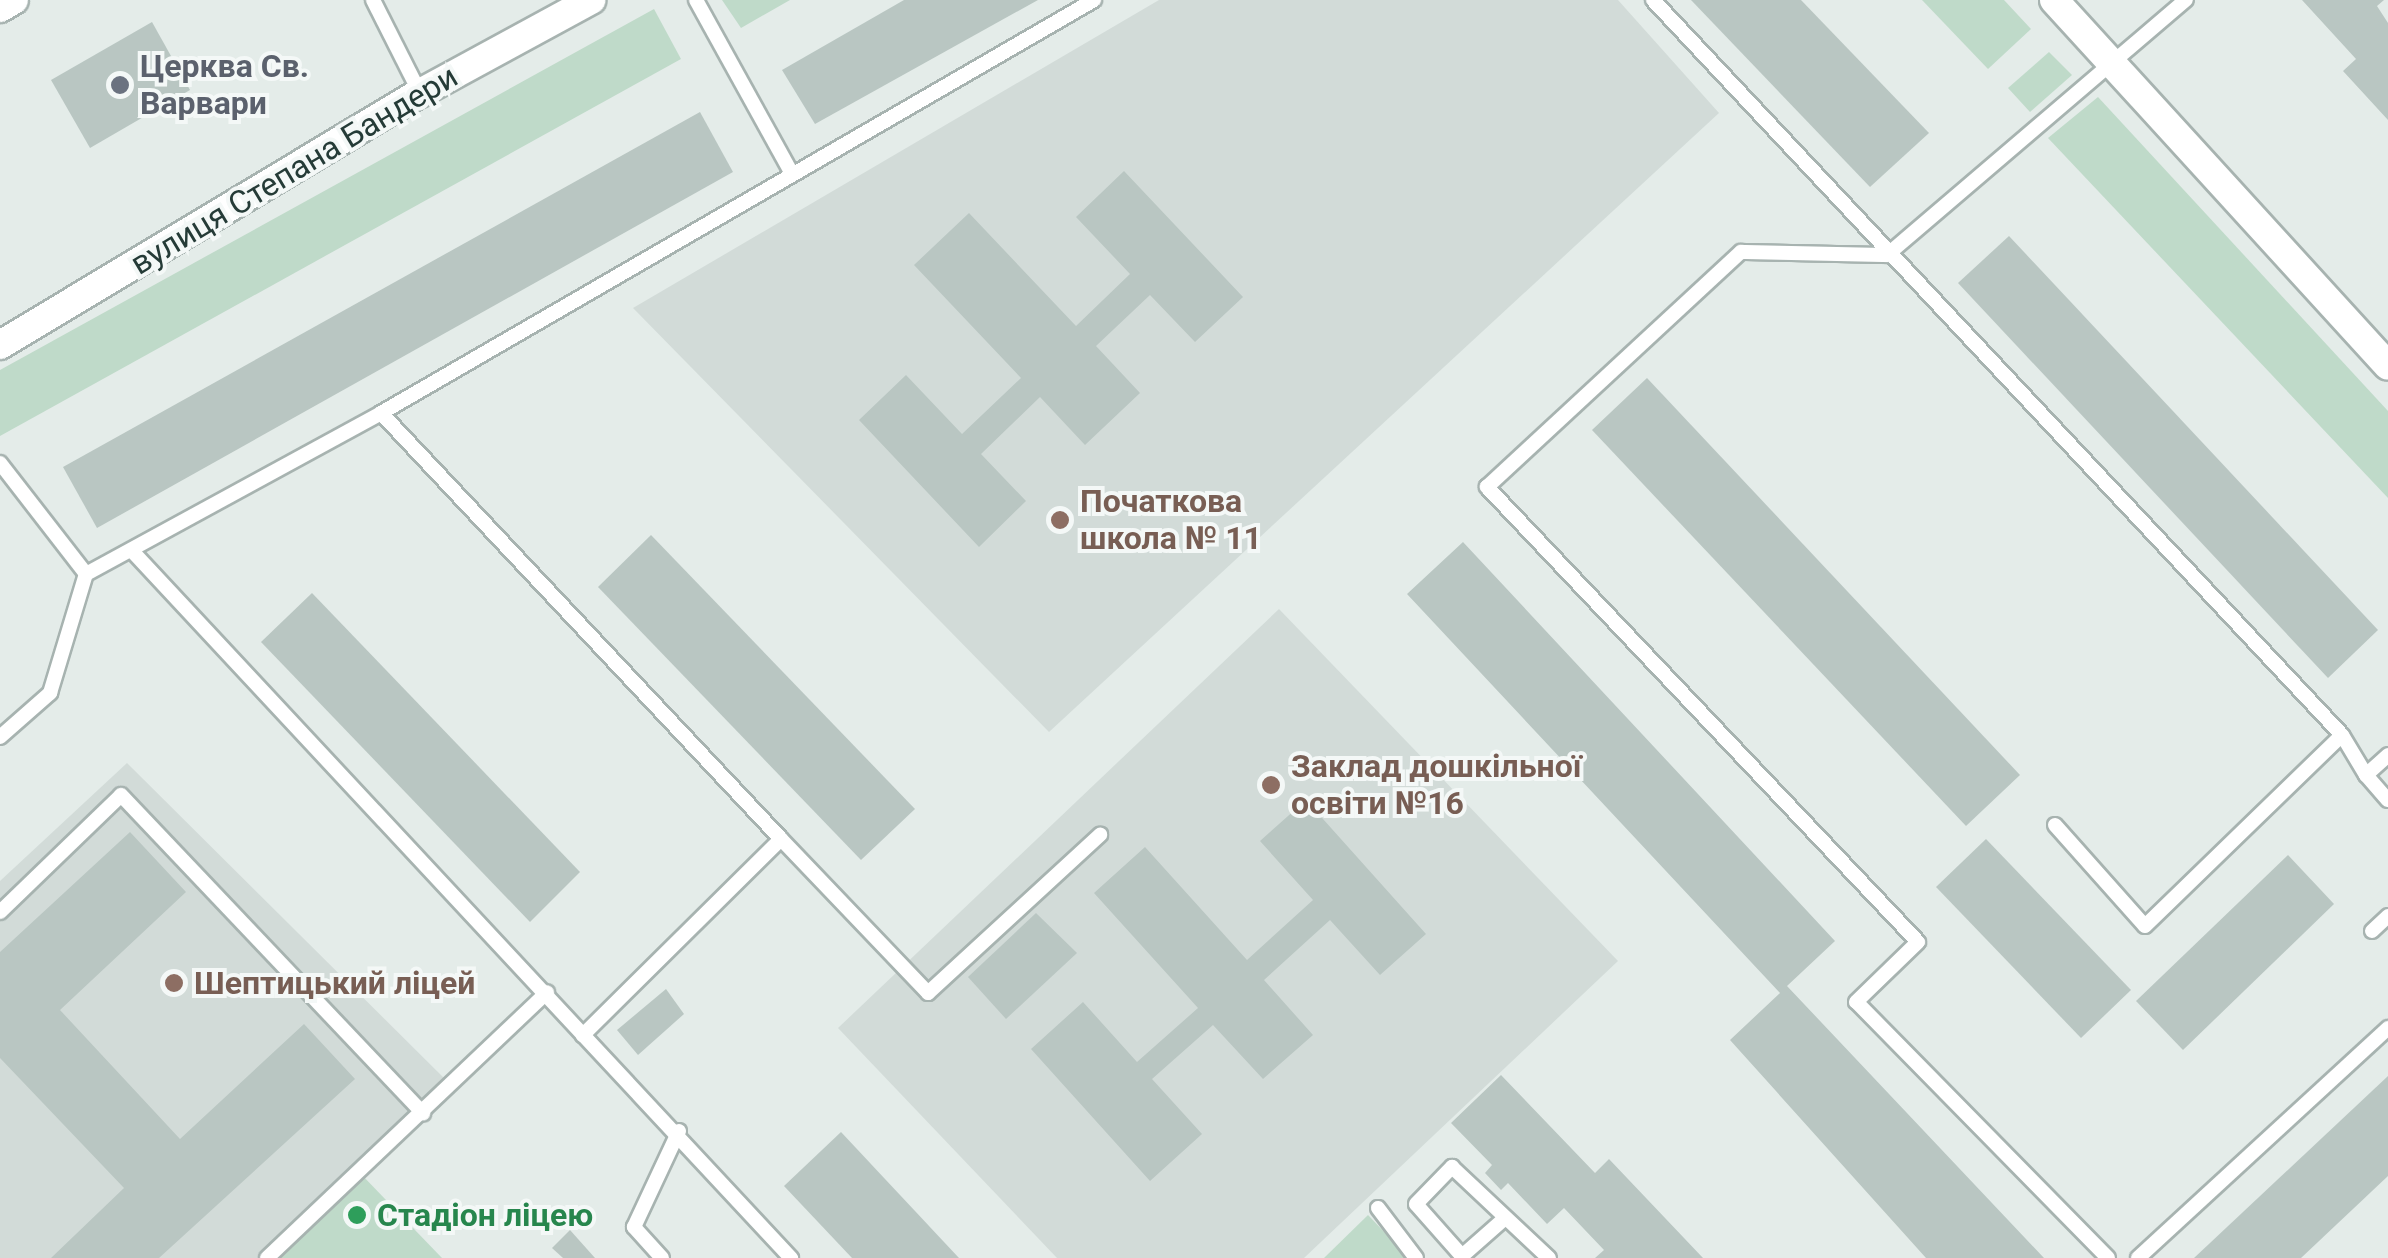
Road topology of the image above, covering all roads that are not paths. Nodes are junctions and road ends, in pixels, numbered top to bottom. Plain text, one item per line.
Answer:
1 (14, 0) edge
2 (372, 0) edge
3 (590, 0) edge
4 (696, 0) edge
5 (1094, 0) edge
6 (1653, 0) edge
7 (2054, 0) edge
8 (2186, 0) edge
9 (0, 8) edge
10 (2114, 65) junction
11 (420, 93) junction
12 (791, 172) junction
13 (1887, 255) junction
14 (0, 345) edge
15 (2388, 366) edge
16 (381, 413) junction
17 (0, 463) edge
18 (134, 553) junction
19 (86, 574) junction
20 (2342, 735) junction
21 (0, 736) edge
22 (2388, 755) edge
23 (2366, 775) junction
24 (2388, 800) edge
25 (2055, 825) dead end
26 (1100, 836) dead end
27 (781, 838) junction
28 (0, 912) edge
29 (2388, 916) edge
30 (2372, 931) dead end
31 (547, 992) junction
32 (2388, 1028) edge
33 (583, 1035) junction
34 (424, 1113) junction
35 (679, 1131) junction
36 (1378, 1208) dead end
37 (1504, 1219) junction
38 (267, 1258) edge
39 (662, 1258) edge
40 (791, 1258) edge
41 (1416, 1258) edge
42 (1548, 1258) edge
43 (2108, 1258) edge
44 (2138, 1258) edge

1 - 9 street
2 - 11 lane
3 - 11 street, вулиця Степана Бандери
4 - 12 lane
5 - 12 lane
6 - 13 lane
7 - 10 street
8 - 10 lane
10 - 13 lane
10 - 15 street
11 - 14 street, вулиця Степана Бандери
12 - 16 lane
13 - 20 lane
13 - 43 lane
16 - 18 lane
16 - 27 lane
17 - 19 lane
18 - 19 lane
18 - 31 lane
19 - 21 lane
20 - 23 lane
20 - 25 lane
22 - 23 lane
23 - 24 lane
26 - 27 lane
27 - 33 lane
28 - 34 lane
29 - 30 lane
31 - 33 lane
31 - 34 lane
32 - 44 lane
33 - 35 lane
34 - 38 lane
35 - 39 lane
35 - 40 lane
36 - 41 lane
37 - 37 lane
37 - 42 lane

